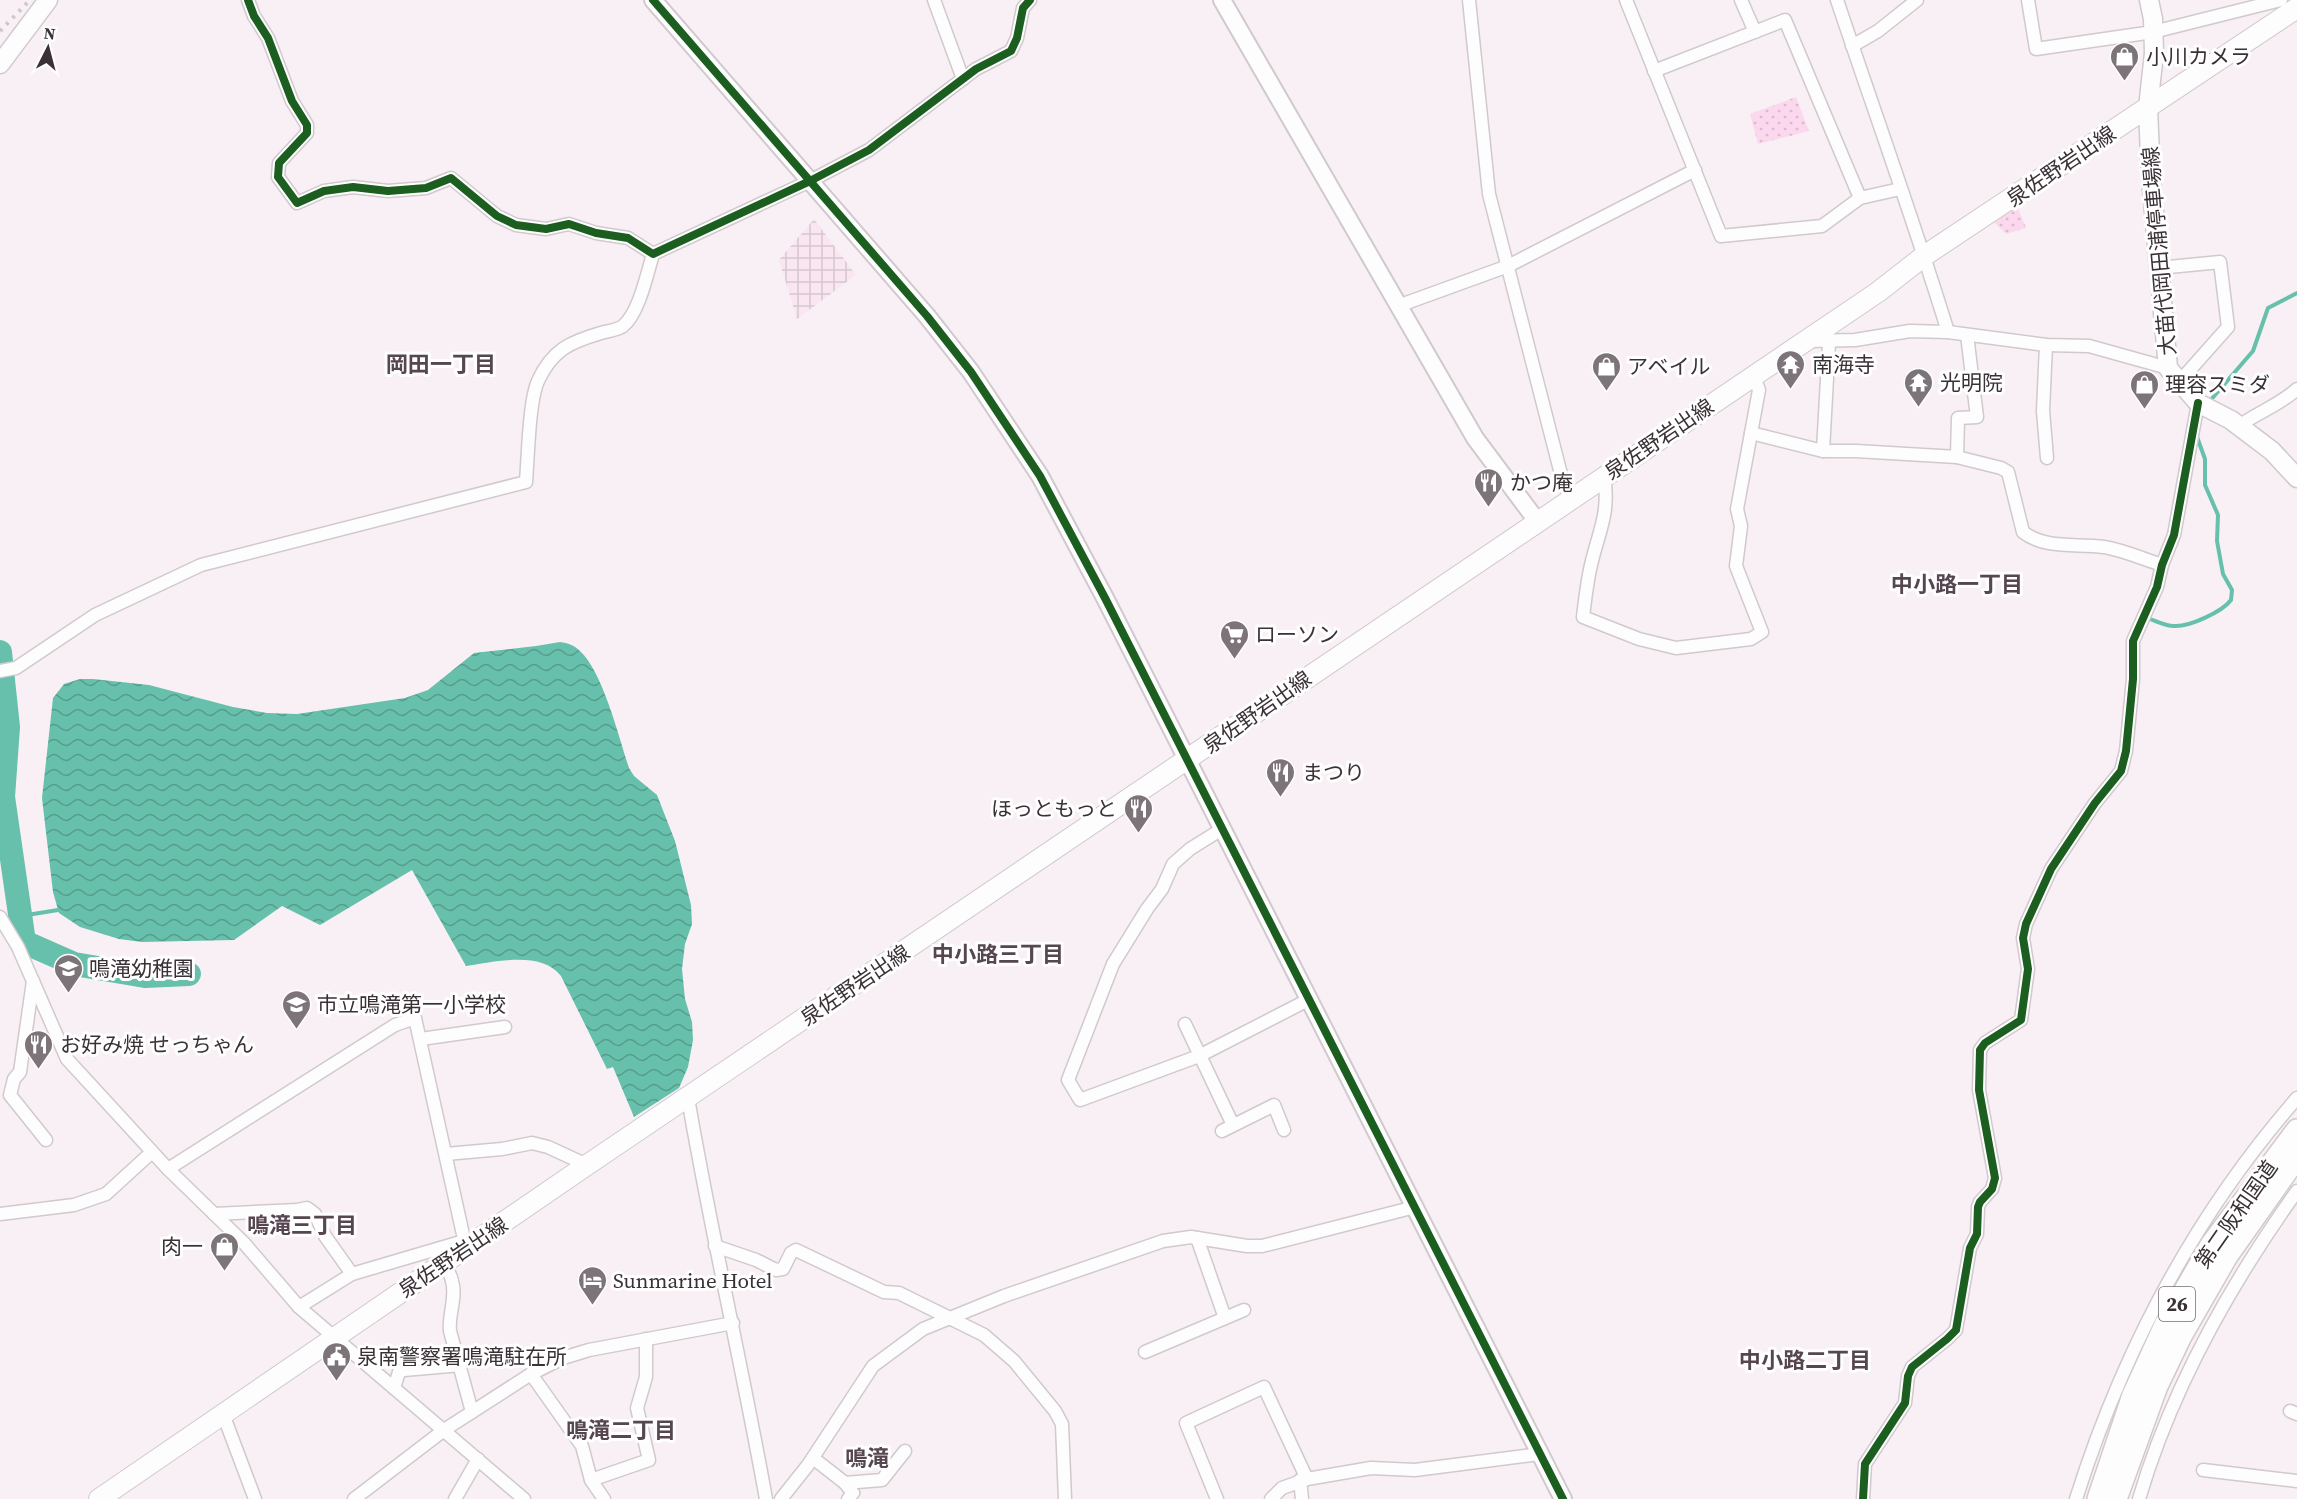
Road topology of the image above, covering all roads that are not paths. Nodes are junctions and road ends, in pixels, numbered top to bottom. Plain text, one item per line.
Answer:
1 (48, 0) edge
2 (248, 0) edge
3 (653, 0) edge
4 (934, 0) edge
5 (1030, 0) edge
6 (1222, 0) edge
7 (1469, 0) edge
8 (1626, 0) edge
9 (1742, 0) edge
10 (1837, 0) edge
11 (1917, 0) edge
12 (2028, 0) edge
13 (2149, 0) edge
14 (2281, 0) edge
15 (2297, 8) edge
16 (1755, 32) junction
17 (2153, 32) junction
18 (1852, 46) junction
19 (0, 64) edge
20 (1654, 71) junction
21 (963, 79) junction
22 (2148, 108) junction
23 (1695, 170) junction
24 (810, 181) junction
25 (1900, 189) junction
26 (1860, 198) junction
27 (653, 254) junction
28 (1924, 256) junction
29 (1508, 266) junction
30 (2159, 267) junction
31 (1398, 306) junction
32 (1948, 332) junction
33 (1967, 335) junction
34 (1804, 341) junction
35 (1829, 342) junction
36 (2046, 345) junction
37 (2168, 368) junction
38 (1753, 375) junction
39 (2180, 381) junction
40 (2297, 389) edge
41 (2198, 403) junction
42 (2239, 426) junction
43 (1751, 433) junction
44 (1823, 451) junction
45 (1958, 458) junction
46 (2047, 458) dead end
47 (1604, 476) junction
48 (2297, 478) edge
49 (1571, 499) junction
50 (1537, 521) junction
51 (2162, 565) junction
52 (0, 671) edge
53 (1187, 760) junction
54 (1222, 829) junction
55 (0, 917) edge
56 (33, 981) junction
57 (1308, 1000) junction
58 (1185, 1024) dead end
59 (505, 1027) dead end
60 (421, 1039) junction
61 (1199, 1056) junction
62 (688, 1098) junction
63 (2297, 1098) edge
64 (1233, 1125) junction
65 (1284, 1130) dead end
66 (2297, 1130) edge
67 (1222, 1131) dead end
68 (46, 1140) dead end
69 (152, 1152) junction
70 (446, 1154) junction
71 (2297, 1157) edge
72 (587, 1165) junction
73 (168, 1169) junction
74 (2297, 1191) edge
75 (1415, 1207) junction
76 (0, 1214) edge
77 (214, 1214) junction
78 (1197, 1238) junction
79 (465, 1244) junction
80 (715, 1246) junction
81 (444, 1263) junction
82 (352, 1274) junction
83 (299, 1307) junction
84 (1244, 1310) dead end
85 (949, 1318) junction
86 (1225, 1318) junction
87 (733, 1323) junction
88 (334, 1339) junction
89 (646, 1339) junction
90 (1145, 1352) dead end
91 (461, 1365) junction
92 (531, 1374) junction
93 (394, 1388) junction
94 (472, 1412) junction
95 (223, 1414) junction
96 (444, 1430) junction
97 (905, 1451) dead end
98 (1540, 1454) junction
99 (813, 1458) junction
100 (478, 1459) junction
101 (2204, 1470) dead end
102 (1304, 1479) junction
103 (591, 1480) junction
104 (2297, 1481) edge
105 (845, 1483) junction
106 (99, 1499) edge
107 (255, 1499) edge
108 (354, 1499) edge
109 (455, 1499) edge
110 (524, 1499) edge
111 (604, 1499) edge
112 (766, 1499) edge
113 (781, 1499) edge
114 (848, 1499) edge
115 (1065, 1499) edge
116 (1217, 1499) edge
117 (1271, 1499) edge
118 (1302, 1499) edge
119 (1563, 1499) edge
120 (1863, 1499) edge
121 (2076, 1499) edge
122 (2098, 1499) edge
123 (2116, 1499) edge
124 (2139, 1499) edge

1 - 19 main road
2 - 27 street
3 - 24 street
4 - 21 street
5 - 21 street
6 - 31 street
7 - 29 street
8 - 20 street
9 - 16 street
10 - 18 street
11 - 18 street
12 - 17 street
13 - 17 main road, 大苗代岡田浦停車場線
14 - 17 street
15 - 22 main road, 泉佐野岩出線
16 - 20 street
16 - 26 street
17 - 22 main road, 大苗代岡田浦停車場線
18 - 25 street
20 - 23 street
21 - 24 street
22 - 28 main road, 泉佐野岩出線
22 - 30 main road, 大苗代岡田浦停車場線
23 - 26 street
23 - 29 street
24 - 27 street
24 - 53 street
25 - 26 street
25 - 28 street
27 - 52 street
28 - 32 street
28 - 34 main road, 泉佐野岩出線
29 - 31 street
29 - 49 street
30 - 37 main road, 大苗代岡田浦停車場線
30 - 39 street
31 - 50 street
32 - 33 street
32 - 35 street
33 - 36 street
33 - 45 street
34 - 35 street
34 - 38 main road, 泉佐野岩出線
35 - 44 street
36 - 37 street
36 - 46 street
37 - 39 main road, 大苗代岡田浦停車場線
38 - 43 street
38 - 47 main road, 泉佐野岩出線
39 - 41 main road, 大苗代岡田浦停車場線
40 - 42 street
41 - 42 main road, 大苗代岡田浦停車場線
41 - 51 street
42 - 48 main road, 大苗代岡田浦停車場線
43 - 44 street
43 - 47 street
44 - 45 street
45 - 51 street
47 - 49 main road, 泉佐野岩出線
49 - 50 main road, 泉佐野岩出線
50 - 53 main road, 泉佐野岩出線
51 - 120 street
53 - 54 street
53 - 62 main road, 泉佐野岩出線
54 - 57 street
54 - 61 street
55 - 56 street
56 - 68 street
56 - 69 street
57 - 61 street
57 - 75 street
58 - 61 street
59 - 60 street
60 - 70 street
60 - 73 street
61 - 64 street
62 - 72 main road, 泉佐野岩出線
62 - 80 street
63 - 121 street
64 - 65 street
64 - 67 street
66 - 122 highway, 第二阪和国道 / 26
69 - 73 street
69 - 76 street
70 - 72 street
70 - 79 street
71 - 123 highway, 第二阪和国道 / 26
72 - 79 main road, 泉佐野岩出線
73 - 77 street
74 - 124 street
75 - 78 street
75 - 98 street
77 - 82 street
77 - 83 street
78 - 85 street
78 - 86 street
79 - 81 main road, 泉佐野岩出線
79 - 82 street
80 - 85 street
80 - 87 street
81 - 88 main road, 泉佐野岩出線
81 - 91 street
82 - 83 street
83 - 88 street
84 - 86 street
85 - 99 street
85 - 115 street
86 - 90 street
87 - 89 street
87 - 112 street
88 - 93 street
88 - 95 main road, 泉佐野岩出線
89 - 92 street
89 - 103 street
91 - 93 street
91 - 94 street
92 - 94 street
92 - 103 street
93 - 96 street
94 - 96 street
95 - 106 main road, 泉佐野岩出線
95 - 107 street
96 - 100 street
96 - 108 street
97 - 105 street
98 - 102 street
98 - 119 street
99 - 105 street
99 - 113 street
100 - 109 street
100 - 110 street
101 - 104 street
102 - 116 street
102 - 117 street
102 - 118 street
103 - 111 street
105 - 114 street

